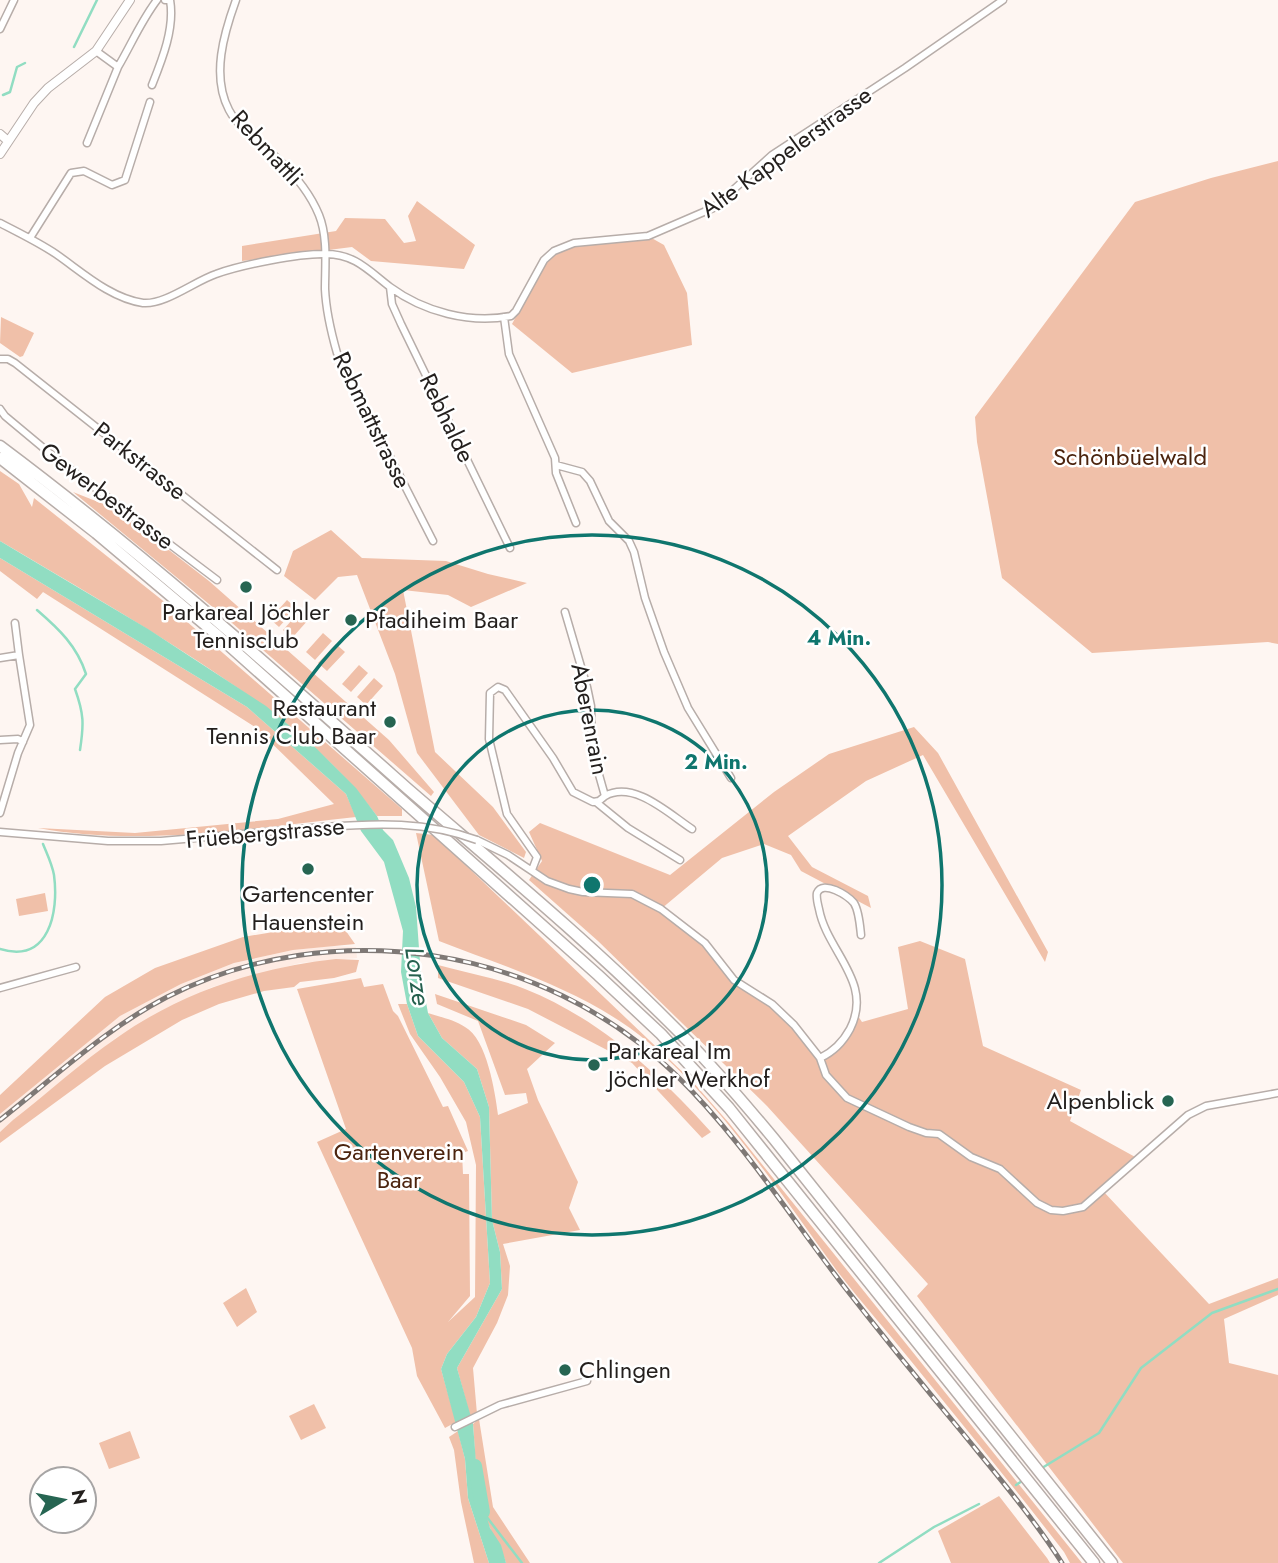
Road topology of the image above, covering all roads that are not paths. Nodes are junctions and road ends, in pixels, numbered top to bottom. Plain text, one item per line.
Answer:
1 (14, 0) edge
2 (130, 0) edge
3 (157, 0) edge
4 (165, 0) edge
5 (236, 0) edge
6 (1003, 0) edge
7 (0, 29) edge
8 (96, 51) junction
9 (118, 67) junction
10 (152, 85) dead end
11 (150, 102) dead end
12 (0, 134) edge
13 (8, 141) junction
14 (87, 143) dead end
15 (0, 154) edge
16 (0, 223) edge
17 (30, 238) junction
18 (325, 254) junction
19 (390, 287) junction
20 (504, 317) junction
21 (0, 359) edge
22 (0, 409) edge
23 (0, 446) edge
24 (0, 458) edge
25 (556, 465) junction
26 (576, 523) dead end
27 (433, 541) dead end
28 (510, 548) dead end
29 (277, 570) dead end
30 (217, 580) dead end
31 (565, 612) dead end
32 (15, 623) dead end
33 (19, 655) junction
34 (0, 658) edge
35 (0, 740) edge
36 (23, 742) junction
37 (731, 778) dead end
38 (605, 796) junction
39 (596, 802) junction
40 (0, 813) edge
41 (692, 829) dead end
42 (0, 832) edge
43 (680, 860) dead end
44 (532, 870) junction
45 (862, 934) dead end
46 (76, 967) dead end
47 (0, 988) edge
48 (820, 1058) junction
49 (1278, 1093) edge
50 (587, 1381) dead end
51 (455, 1427) dead end
52 (1094, 1563) edge
53 (1112, 1563) edge

1 - 7 street
2 - 8 street
3 - 9 street
4 - 10 street
5 - 18 street, Rebmattli
6 - 20 street, Alte Kappelerstrasse
8 - 9 street
8 - 13 street
9 - 14 street
11 - 17 street
12 - 13 street
13 - 15 street
16 - 17 street
17 - 18 street
18 - 19 street
18 - 27 street, Rebmattstrasse
19 - 20 street
19 - 28 street, Rebhalde
20 - 25 street
21 - 29 street, Parkstrasse
22 - 30 street, Gewerbestrasse
23 - 53 highway
24 - 52 highway
25 - 26 street
25 - 37 street
31 - 38 street, Aberenrain
32 - 33 street
33 - 34 street
33 - 36 street
35 - 36 street
36 - 40 street
38 - 39 street, Aberenrain
38 - 41 street
39 - 43 street
39 - 44 street, Aberenrain
42 - 44 street, Früebergstrasse, bridge
44 - 48 street, Früebergstrasse
45 - 48 street
46 - 47 street
48 - 49 street, Früebergstrasse
50 - 51 street

